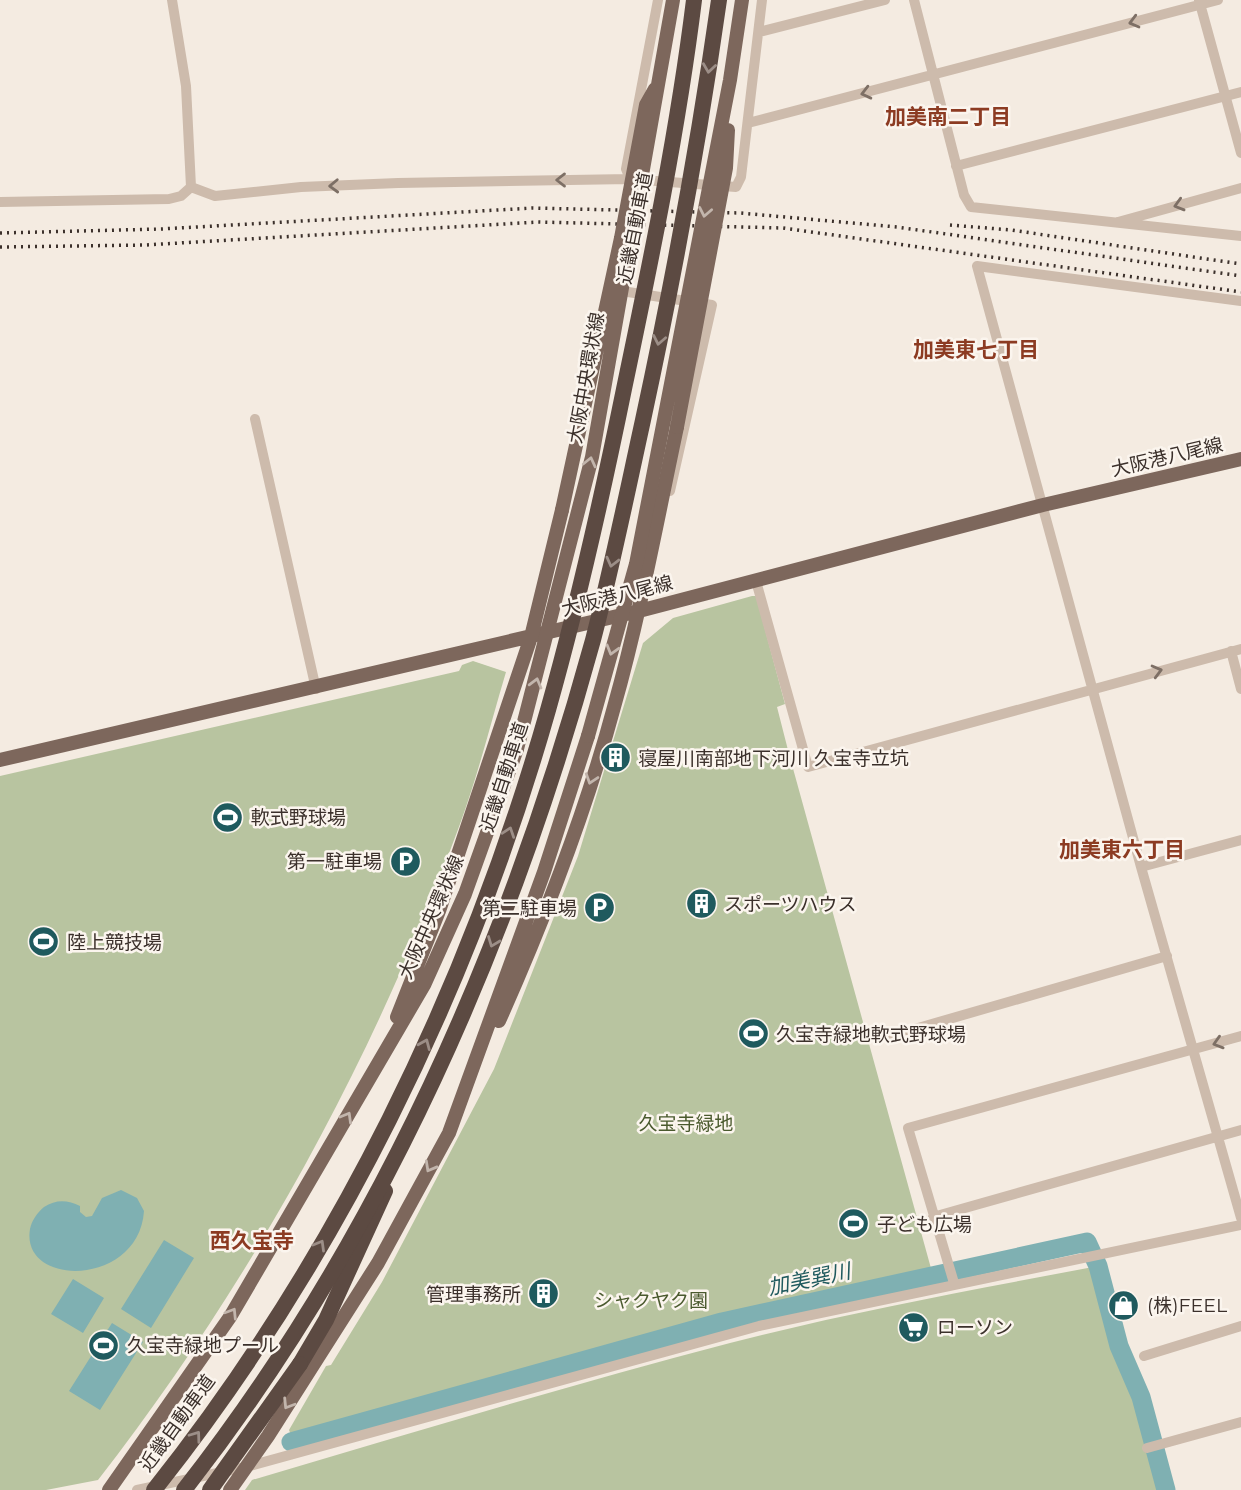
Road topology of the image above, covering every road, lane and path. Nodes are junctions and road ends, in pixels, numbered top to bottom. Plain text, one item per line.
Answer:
1 (172, 0) edge
2 (658, 0) edge
3 (673, 0) edge
4 (694, 0) edge
5 (719, 0) edge
6 (742, 0) edge
7 (762, 0) edge
8 (885, 0) edge
9 (914, 0) edge
10 (1219, 0) edge
11 (1200, 2) edge
12 (759, 32) junction
13 (932, 76) junction
14 (662, 77) junction
15 (730, 80) junction
16 (1241, 92) edge
17 (1226, 96) junction
18 (748, 123) junction
19 (1241, 153) edge
20 (956, 166) junction
21 (630, 179) junction
22 (191, 187) junction
23 (1241, 187) edge
24 (0, 202) edge
25 (1118, 222) junction
26 (1241, 236) edge
27 (1241, 301) edge
28 (255, 419) dead end
29 (1241, 459) edge
30 (1043, 505) junction
31 (562, 510) junction
32 (656, 527) junction
33 (756, 581) junction
34 (639, 611) junction
35 (531, 637) junction
36 (1236, 650) edge
37 (1091, 688) junction
38 (316, 689) junction
39 (1241, 689) edge
40 (0, 760) edge
41 (1241, 840) edge
42 (1141, 867) junction
43 (1167, 956) junction
44 (1241, 1036) edge
45 (887, 1037) dead end
46 (1194, 1049) junction
47 (383, 1051) junction
48 (1241, 1130) edge
49 (449, 1133) junction
50 (409, 1134) junction
51 (1217, 1137) junction
52 (933, 1217) junction
53 (1241, 1217) edge
54 (1241, 1225) edge
55 (954, 1283) junction
56 (1241, 1326) edge
57 (1144, 1356) dead end
58 (1241, 1422) edge
59 (1147, 1448) dead end
60 (246, 1466) junction
61 (109, 1490) edge
62 (137, 1490) edge
63 (154, 1490) edge
64 (184, 1490) edge
65 (210, 1490) edge
66 (230, 1490) edge

1 - 22 street
2 - 21 street
3 - 14 main road, 大阪中央環状線, bridge
63 -> 4 highway, 近畿自動車道, bridge
5 -> 50 highway, bridge
6 - 15 main road, bridge
7 - 12 street
8 - 12 street
9 - 13 street
10 - 11 street
11 -> 13 street
11 - 17 street
12 - 18 street
13 -> 18 street
13 - 20 street
14 - 31 main road, bridge
47 -> 14 main road, 大阪中央環状線, bridge
15 - 32 main road, bridge
15 -> 49 main road, bridge
16 - 17 street
17 - 19 street
17 - 20 street
18 - 21 street
20 - 25 street
21 -> 22 street
22 - 24 street
23 -> 25 street
25 - 26 street
27 - 30 street
28 - 38 street
29 - 30 main road, 大阪港八尾線
30 - 33 main road, 大阪港八尾線
30 - 37 street
31 - 32 street
31 - 35 main road
32 - 34 main road
33 - 34 main road, 大阪港八尾線
33 - 37 street
34 - 35 main road, 大阪港八尾線
34 -> 49 main road
35 - 38 main road, 大阪港八尾線
35 - 47 main road
37 -> 36 street
36 - 39 street
37 - 42 street
38 - 40 main road, 大阪港八尾線
41 - 42 street
42 - 43 street
43 - 45 street
43 - 46 street
44 -> 46 street
46 - 51 street
46 - 52 street
61 -> 47 main road, 大阪中央環状線
48 - 51 street
49 -> 60 main road
50 - 64 highway, bridge
50 - 65 highway, bridge
51 - 52 street
51 - 53 street
52 - 55 street
54 - 55 street
55 - 60 street
56 - 57 street
58 - 59 street
60 - 62 street
60 - 66 main road

